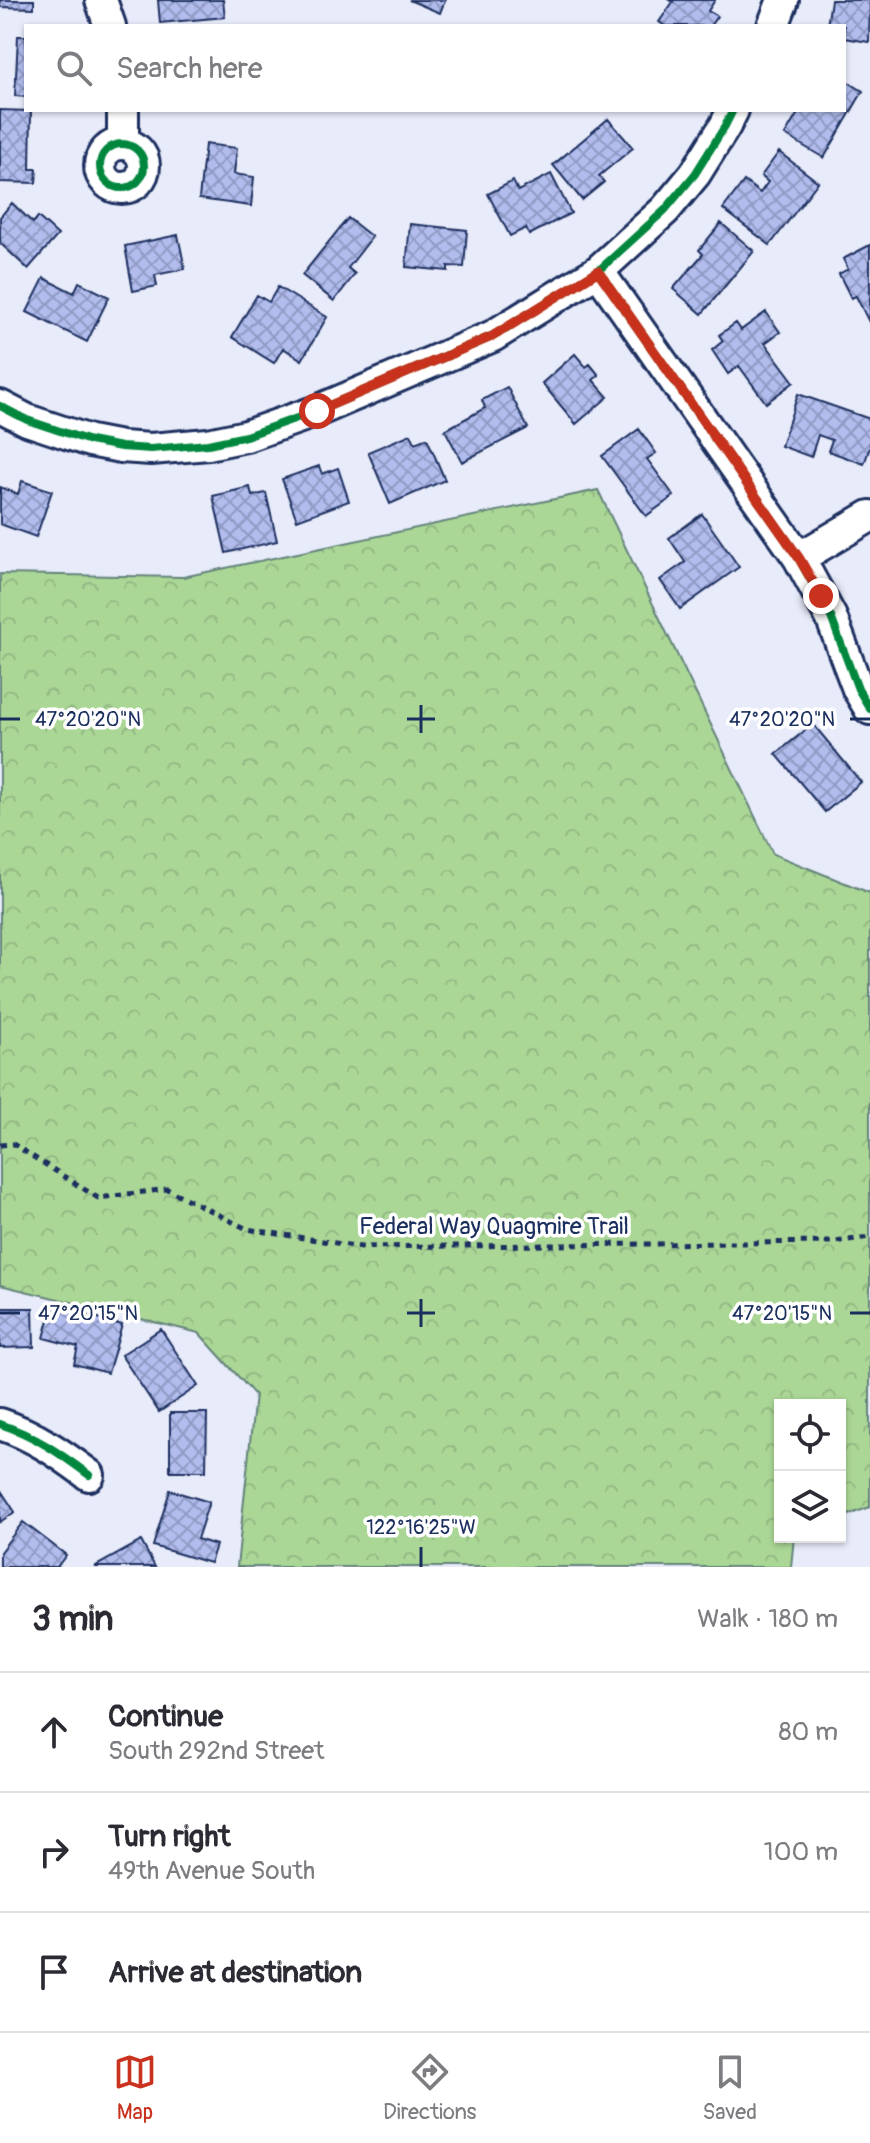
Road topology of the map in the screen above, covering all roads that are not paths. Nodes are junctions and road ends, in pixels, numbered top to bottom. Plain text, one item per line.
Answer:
1 (101, 0) edge
2 (783, 0) edge
3 (109, 24) edge
4 (774, 24) edge
5 (123, 112) edge
6 (732, 112) edge
7 (123, 144) dead end
8 (598, 271) junction
9 (0, 406) edge
10 (870, 516) edge
11 (799, 558) junction
12 (870, 709) edge
13 (0, 1424) edge
14 (89, 1475) dead end

1 - 3 street
2 - 4 street
5 - 7 street
6 - 8 street
8 - 9 street
8 - 11 street
10 - 11 street
11 - 12 street
13 - 14 street

